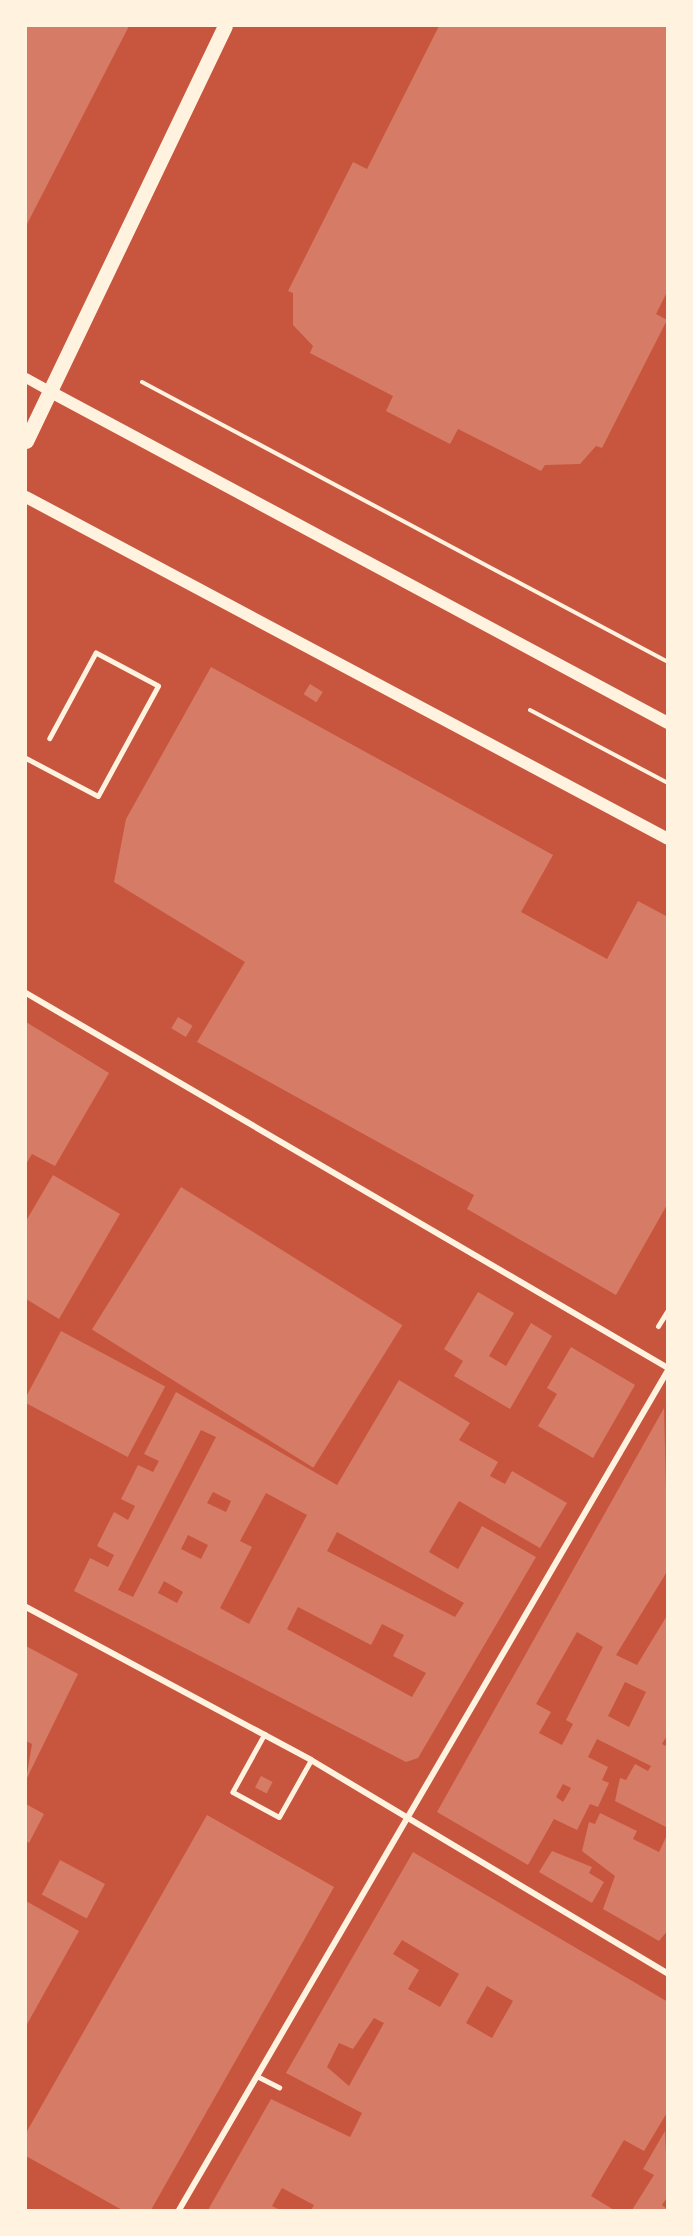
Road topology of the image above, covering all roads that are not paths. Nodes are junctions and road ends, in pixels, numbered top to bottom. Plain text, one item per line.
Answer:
1 (225, 26) edge
2 (26, 378) edge
3 (49, 391) junction
4 (26, 441) edge
5 (26, 497) edge
6 (668, 723) edge
7 (50, 738) dead end
8 (26, 758) edge
9 (668, 839) edge
10 (26, 993) edge
11 (668, 1310) edge
12 (658, 1326) dead end
13 (668, 1369) edge
14 (26, 1607) edge
15 (265, 1734) junction
16 (311, 1760) junction
17 (408, 1818) junction
18 (668, 1974) edge
19 (257, 2076) junction
20 (279, 2087) dead end
21 (179, 2211) edge

1 - 3 main road
2 - 3 street
3 - 4 main road
3 - 6 main road
5 - 9 main road
7 - 8 lane
10 - 13 street
11 - 12 street
13 - 17 street
14 - 15 street
15 - 16 street
15 - 16 lane
16 - 17 street
17 - 18 street
17 - 19 street
19 - 20 lane
19 - 21 street

